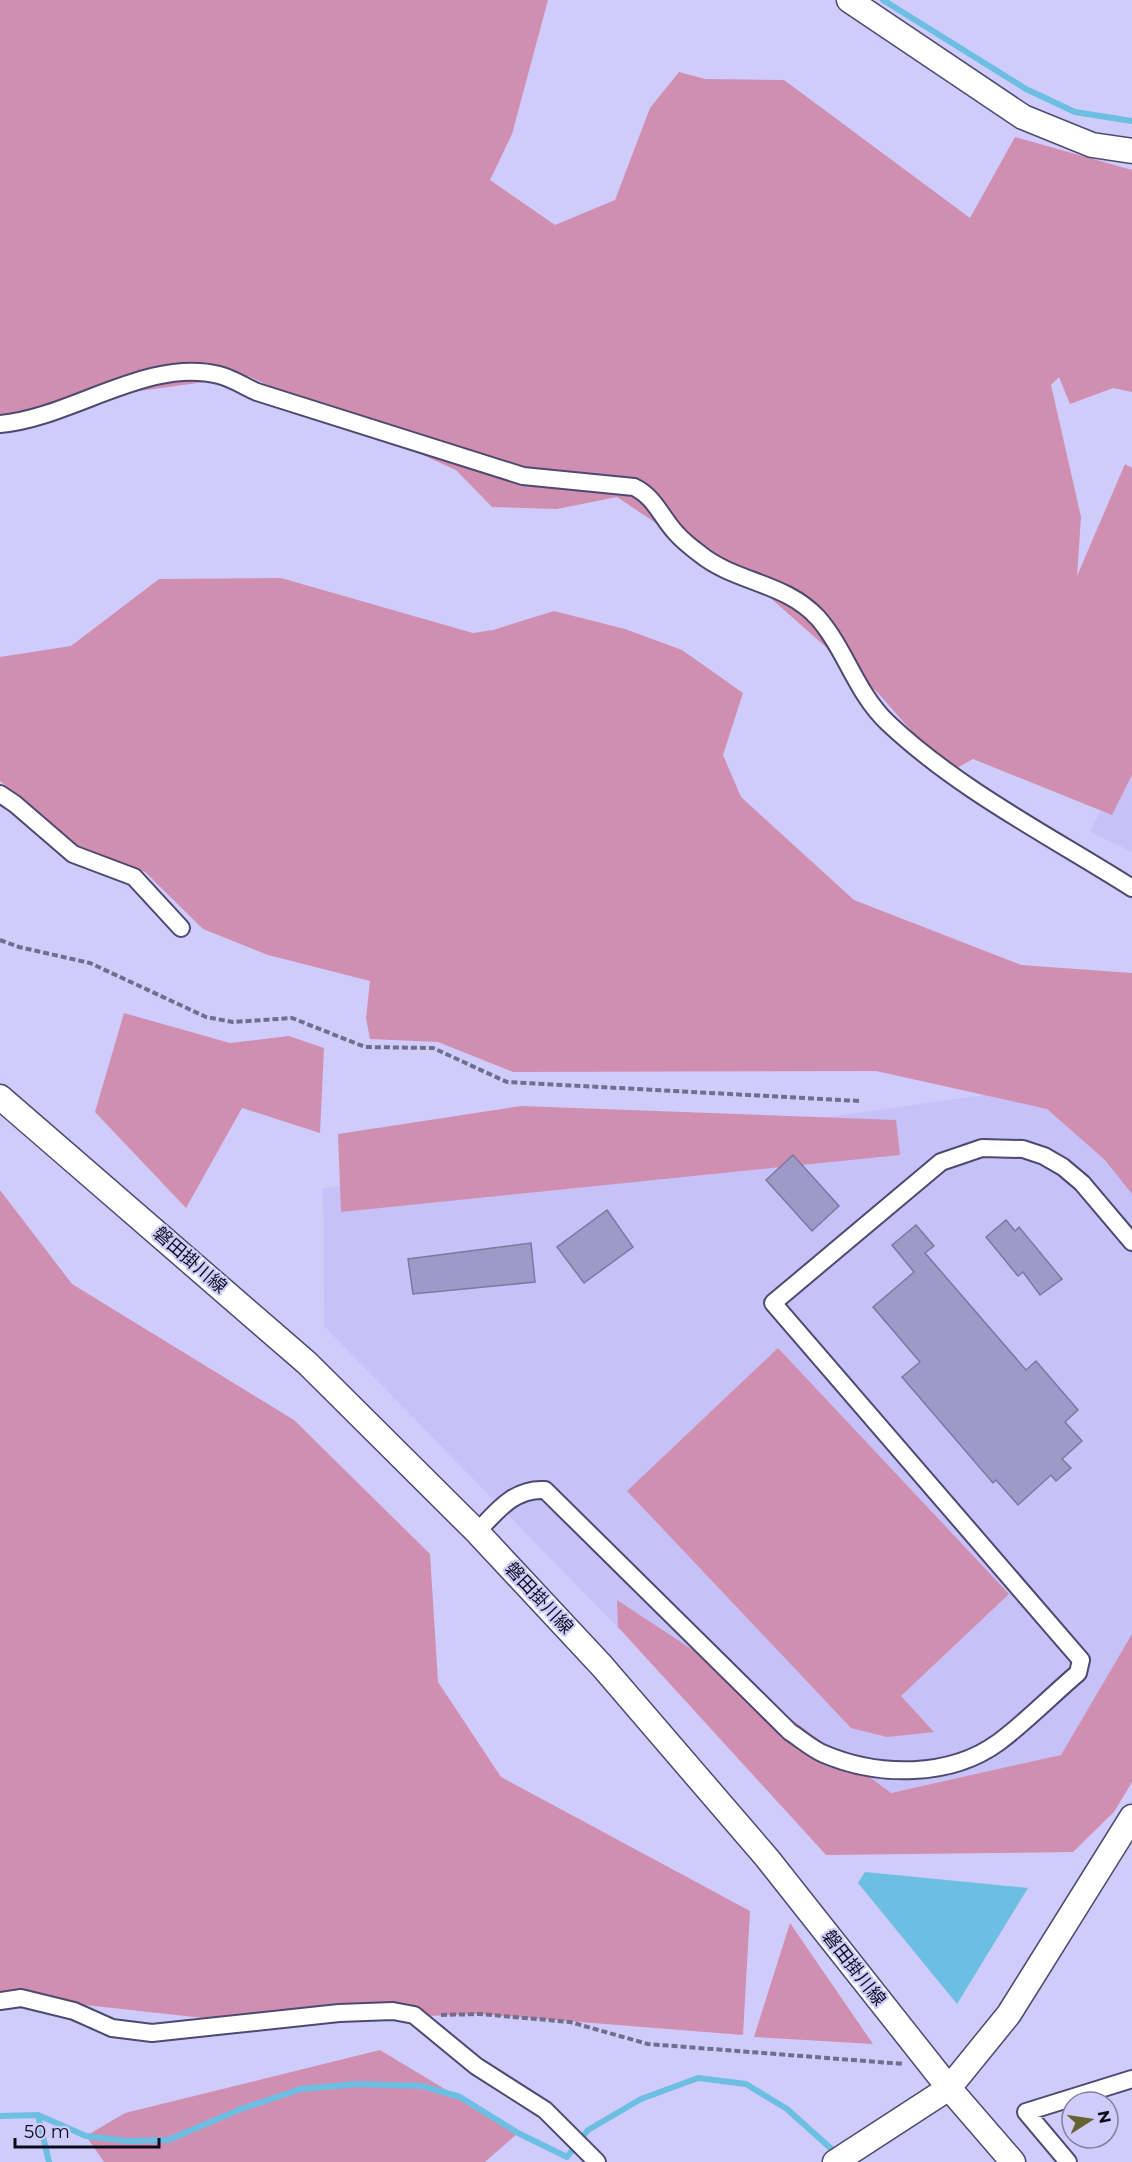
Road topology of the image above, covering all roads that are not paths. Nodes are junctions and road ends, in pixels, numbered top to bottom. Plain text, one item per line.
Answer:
1 (849, 0) edge
2 (1132, 151) edge
3 (0, 424) edge
4 (0, 794) edge
5 (1132, 888) edge
6 (181, 928) dead end
7 (0, 1097) edge
8 (1132, 1242) edge
9 (477, 1532) junction
10 (1132, 1817) edge
11 (0, 2001) edge
12 (1132, 2079) edge
13 (949, 2088) junction
14 (597, 2162) edge
15 (835, 2162) edge
16 (1013, 2162) edge
17 (1068, 2162) edge

1 - 2 main road
3 - 5 street
4 - 6 street
7 - 9 main road, 磐田掛川線
8 - 9 street
9 - 13 main road, 磐田掛川線
10 - 13 main road
11 - 14 street
12 - 17 street
13 - 15 main road
13 - 16 main road, 磐田掛川線

